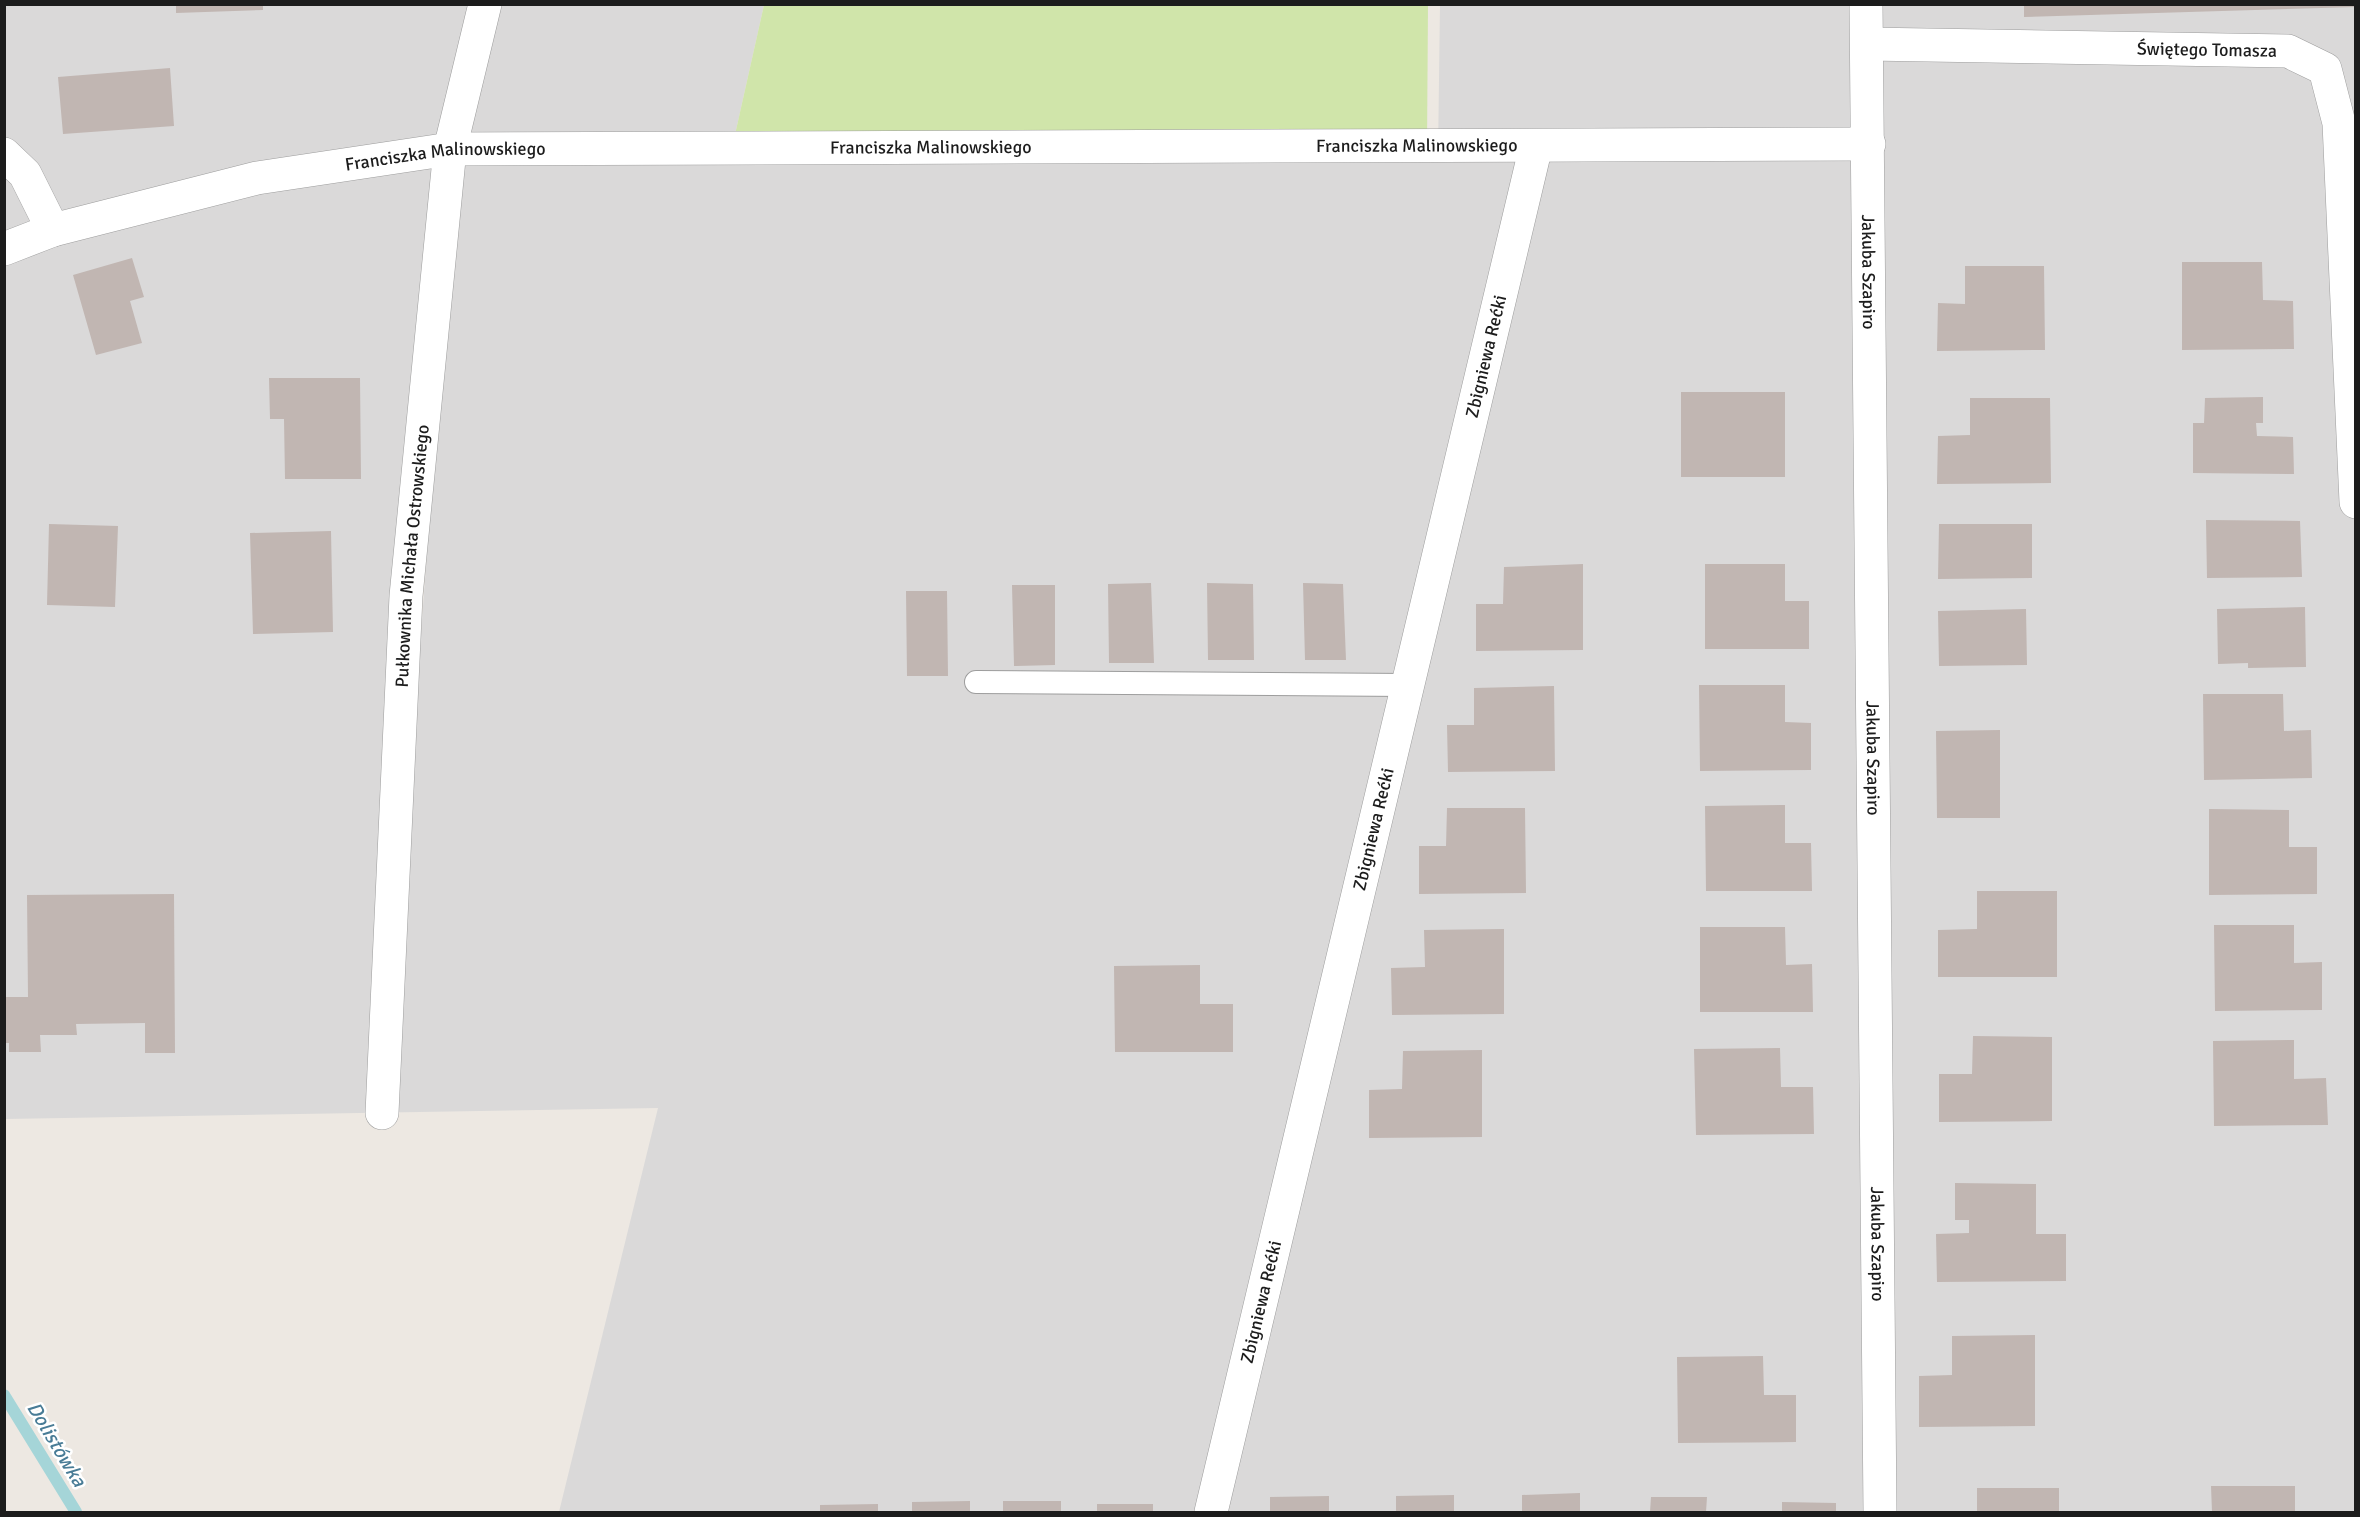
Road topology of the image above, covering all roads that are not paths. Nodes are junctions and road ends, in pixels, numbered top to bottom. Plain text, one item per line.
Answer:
1 (485, 4) edge
2 (1866, 4) edge
3 (1867, 44) junction
4 (1869, 144) junction
5 (1536, 146) junction
6 (450, 149) junction
7 (4, 154) edge
8 (53, 230) junction
9 (4, 249) edge
10 (2355, 502) edge
11 (976, 682) dead end
12 (1408, 685) junction
13 (382, 1113) dead end
14 (1211, 1512) edge
15 (1880, 1512) edge

1 - 6 street, Pułkownika Michała Ostrowskiego
2 - 3 street, Jakuba Szapiro
3 - 4 street, Jakuba Szapiro
3 - 10 street, Świętego Tomasza
4 - 5 street, Franciszka Malinowskiego
4 - 15 street, Jakuba Szapiro
5 - 6 street, Franciszka Malinowskiego
5 - 12 street, Zbigniewa Rećki
6 - 8 street, Franciszka Malinowskiego
6 - 13 street, Pułkownika Michała Ostrowskiego
7 - 8 street
8 - 9 street, Franciszka Malinowskiego
11 - 12 lane
12 - 14 street, Zbigniewa Rećki

